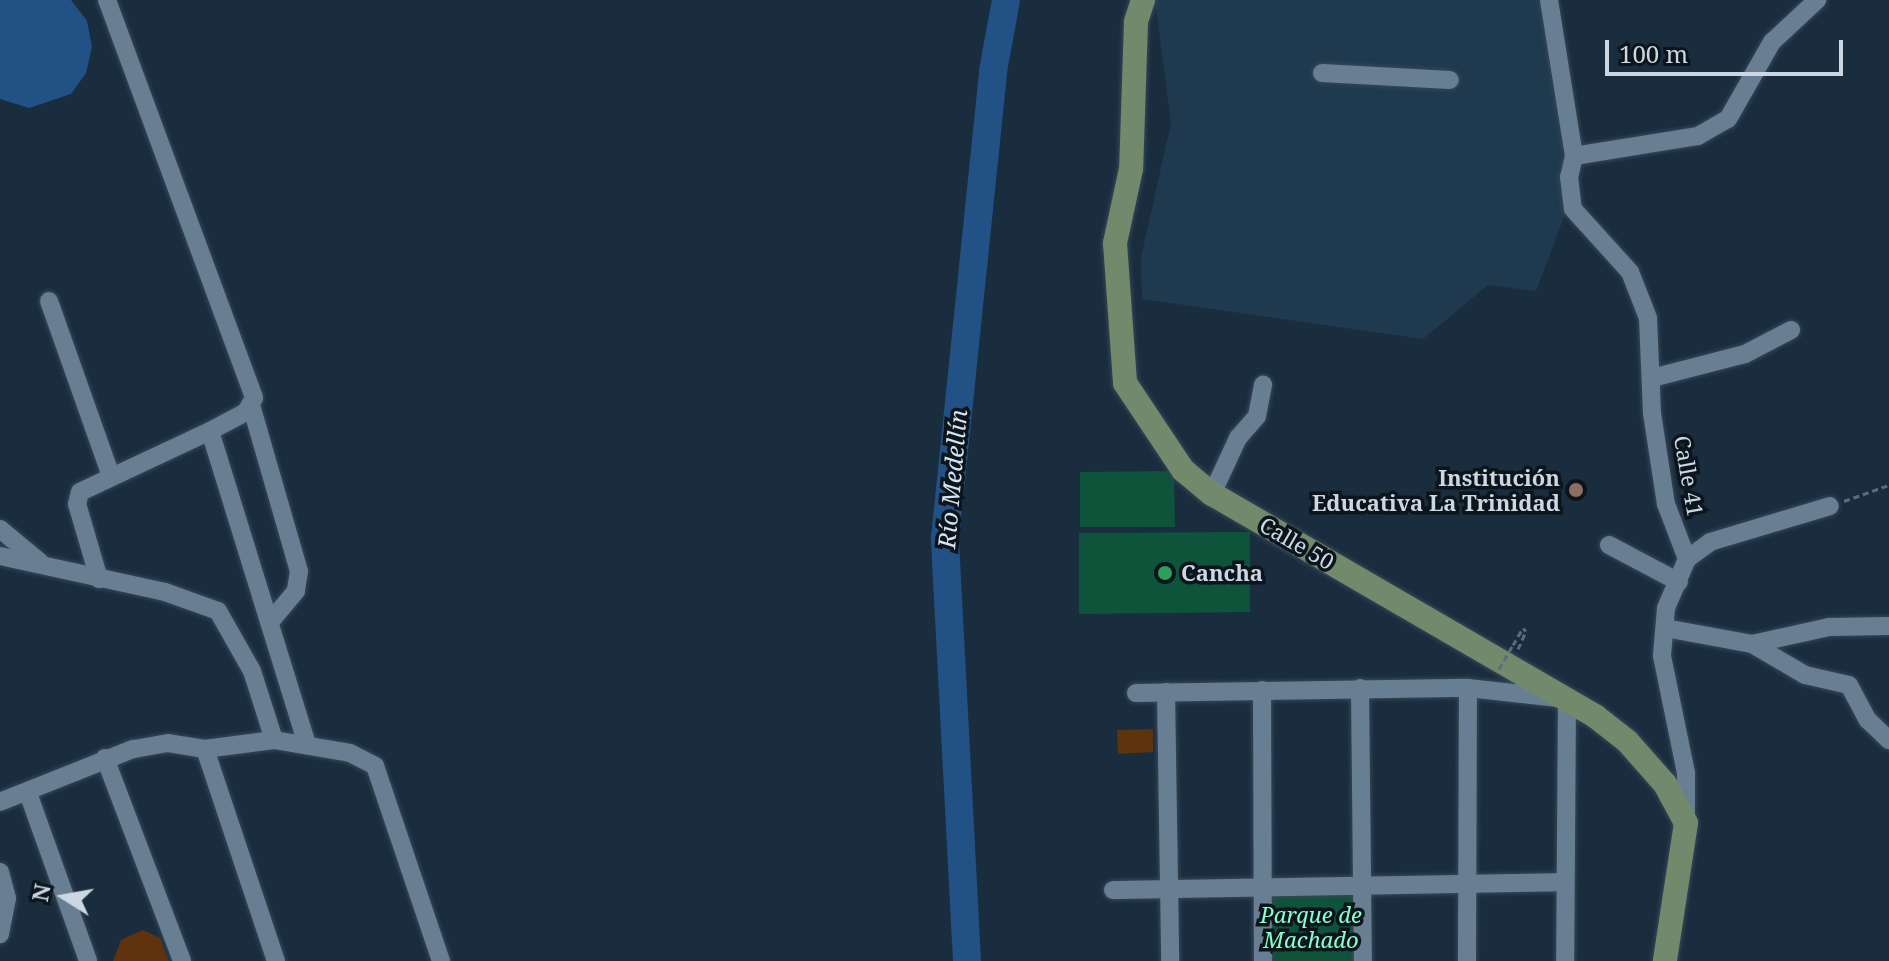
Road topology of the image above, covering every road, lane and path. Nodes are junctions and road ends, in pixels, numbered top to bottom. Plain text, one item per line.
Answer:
1 (107, 0) edge
2 (1143, 0) edge
3 (1549, 0) edge
4 (1817, 0) edge
5 (1322, 73) dead end
6 (1450, 80) dead end
7 (1574, 156) junction
8 (49, 301) dead end
9 (1791, 330) dead end
10 (1652, 378) junction
11 (1263, 385) dead end
12 (251, 405) junction
13 (210, 431) junction
14 (111, 476) junction
15 (1889, 485) edge
16 (1212, 494) junction
17 (1830, 506) joint
18 (0, 529) edge
19 (1609, 545) dead end
20 (0, 556) edge
21 (1687, 559) junction
22 (52, 572) junction
23 (99, 579) junction
24 (1679, 582) junction
25 (270, 622) junction
26 (1889, 626) edge
27 (1665, 628) junction
28 (1526, 631) dead end
29 (1752, 644) junction
30 (1499, 669) dead end
31 (1360, 688) junction
32 (1468, 688) junction
33 (1262, 690) junction
34 (1166, 692) junction
35 (1136, 693) dead end
36 (1567, 699) junction
37 (274, 740) junction
38 (1889, 740) edge
39 (306, 742) junction
40 (205, 749) junction
41 (105, 758) junction
42 (28, 793) junction
43 (0, 802) edge
44 (1686, 823) junction
45 (0, 872) edge
46 (1363, 882) junction
47 (1564, 882) junction
48 (1261, 884) junction
49 (1466, 884) junction
50 (1168, 886) junction
51 (1113, 890) dead end
52 (0, 934) edge
53 (88, 961) edge
54 (182, 961) edge
55 (276, 961) edge
56 (441, 961) edge
57 (1170, 961) edge
58 (1263, 961) edge
59 (1363, 961) edge
60 (1467, 961) edge
61 (1565, 961) edge
62 (1665, 961) edge

1 - 12 street
2 - 16 main road, Calle 50
3 - 7 street, Calle 41
4 - 7 street
5 - 6 street
7 - 10 street, Calle 41
8 - 14 street
9 - 10 street
10 - 21 street, Calle 41
11 - 16 street
12 - 13 street
12 - 25 street
13 - 14 street
13 - 25 street
14 - 23 street
15 - 17 path
16 - 36 main road, Calle 50
17 - 21 street
18 - 22 street
19 - 24 street
20 - 22 street
21 - 24 street
22 - 23 street
23 - 37 street
24 - 27 street
25 - 39 street
26 - 29 street
27 - 29 street
27 - 44 street
28 - 30 path, bridge
29 - 38 street
31 - 32 street
31 - 33 street
31 - 46 street
32 - 36 street
32 - 49 street
33 - 34 street
33 - 48 street
34 - 35 street
34 - 50 street
36 - 44 main road, Calle 50
36 - 47 street
37 - 39 street
37 - 40 street
39 - 56 street
40 - 41 street
40 - 55 street
41 - 42 street
41 - 54 street
42 - 43 street
42 - 53 street
44 - 62 main road
45 - 52 street
46 - 48 street
46 - 49 street
46 - 59 street
47 - 49 street
47 - 61 street
48 - 50 street
48 - 58 street
49 - 60 street
50 - 51 street
50 - 57 street

